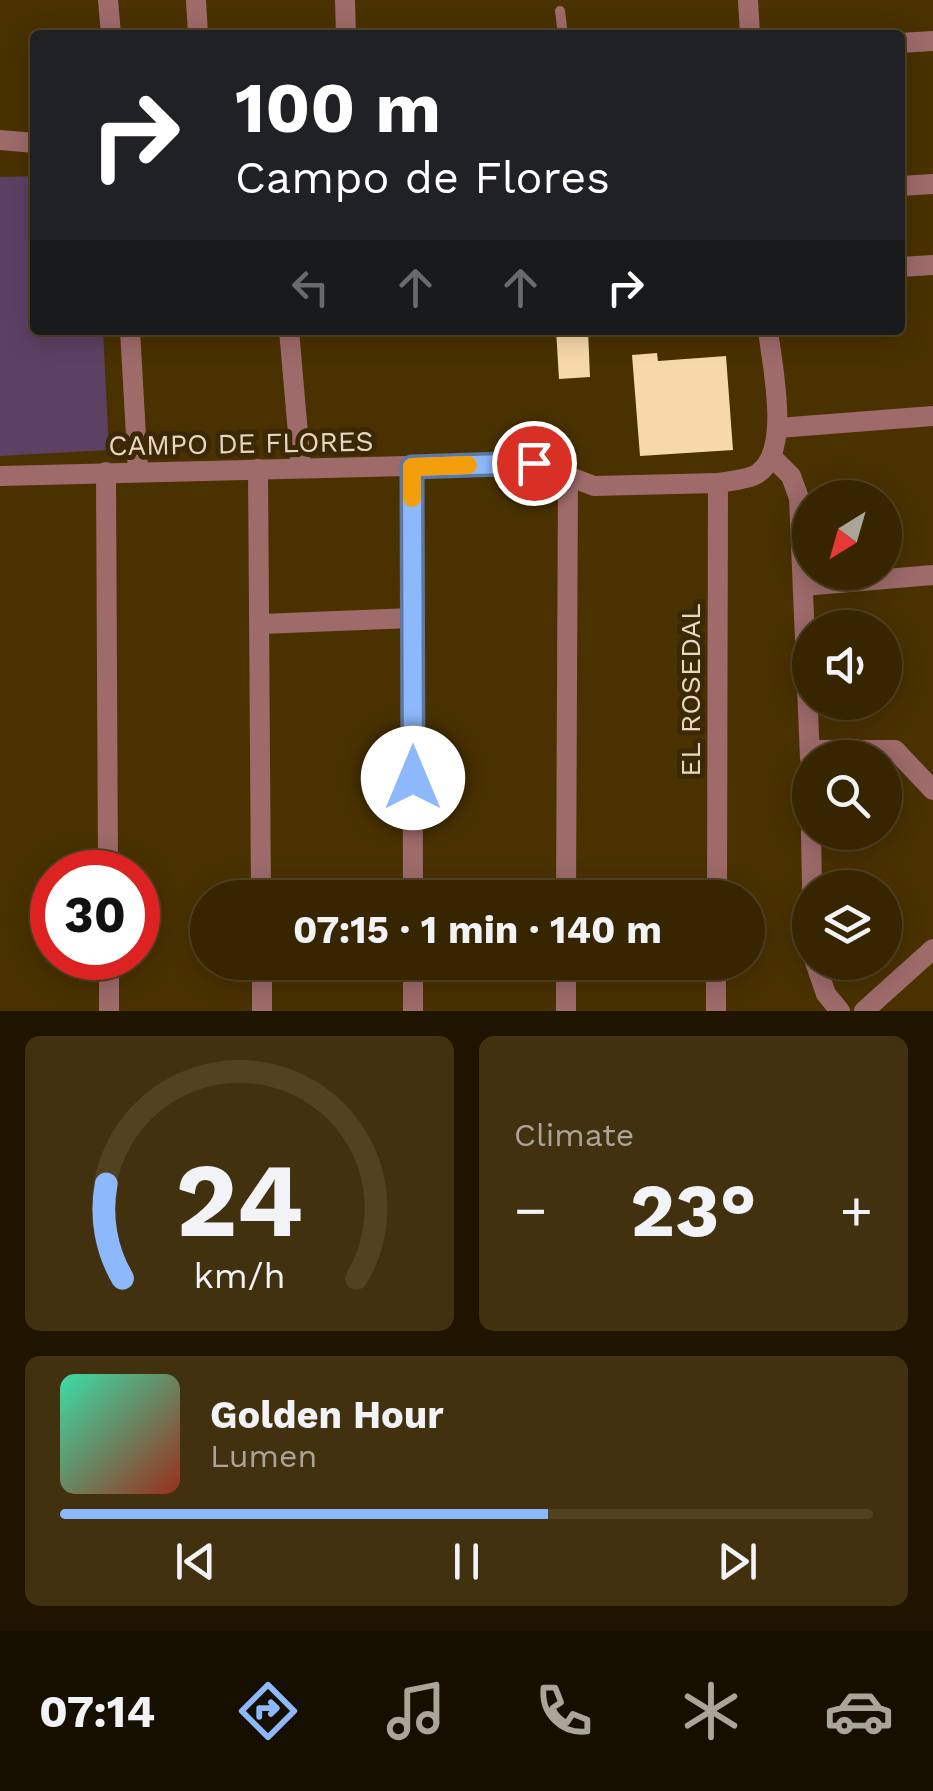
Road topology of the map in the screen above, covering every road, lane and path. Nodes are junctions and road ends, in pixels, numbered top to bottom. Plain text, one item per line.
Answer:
1 (108, 0) edge
2 (196, 0) edge
3 (344, 0) edge
4 (748, 0) edge
5 (560, 10) dead end
6 (111, 30) edge
7 (198, 30) edge
8 (346, 30) edge
9 (562, 30) edge
10 (750, 30) edge
11 (933, 42) edge
12 (905, 43) edge
13 (0, 140) edge
14 (30, 143) edge
15 (933, 184) edge
16 (905, 186) edge
17 (933, 265) edge
18 (905, 267) edge
19 (130, 335) edge
20 (289, 335) edge
21 (769, 335) edge
22 (933, 416) edge
23 (778, 428) junction
24 (772, 457) junction
25 (412, 467) junction
26 (301, 468) junction
27 (258, 469) junction
28 (106, 472) junction
29 (138, 472) junction
30 (568, 475) junction
31 (0, 476) edge
32 (792, 480) edge
33 (718, 483) junction
34 (933, 576) edge
35 (902, 578) edge
36 (803, 590) edge
37 (412, 618) junction
38 (261, 624) junction
39 (809, 740) edge
40 (902, 757) edge
41 (933, 790) edge
42 (108, 850) edge
43 (262, 880) edge
44 (413, 880) edge
45 (566, 880) edge
46 (716, 880) edge
47 (933, 948) edge
48 (109, 980) edge
49 (262, 980) edge
50 (413, 980) edge
51 (566, 980) edge
52 (716, 980) edge
53 (821, 980) edge
54 (109, 1011) edge
55 (262, 1011) edge
56 (413, 1011) edge
57 (566, 1011) edge
58 (716, 1011) edge
59 (840, 1011) edge
60 (864, 1011) edge

1 - 6 street
2 - 7 street
3 - 8 street
4 - 10 street
5 - 9 lane
11 - 12 street
13 - 14 street
15 - 16 street
17 - 18 street
19 - 29 street
20 - 26 street
21 - 23 street
22 - 23 street
23 - 24 street
24 - 32 street
24 - 33 street, CAMPO DE FLORES
25 - 26 street, CAMPO DE FLORES
25 - 30 street, CAMPO DE FLORES
25 - 37 street
26 - 27 street, CAMPO DE FLORES
27 - 29 street, CAMPO DE FLORES
27 - 38 street
28 - 29 street, CAMPO DE FLORES
28 - 31 street, CAMPO DE FLORES
28 - 42 street
30 - 33 street, CAMPO DE FLORES
30 - 45 street
33 - 46 street, EL ROSEDAL
34 - 35 street
36 - 39 street
37 - 38 street
37 - 44 street
38 - 43 street
40 - 41 street
47 - 60 street
48 - 54 street
49 - 55 street
50 - 56 street
51 - 57 street
52 - 58 street
53 - 59 street

